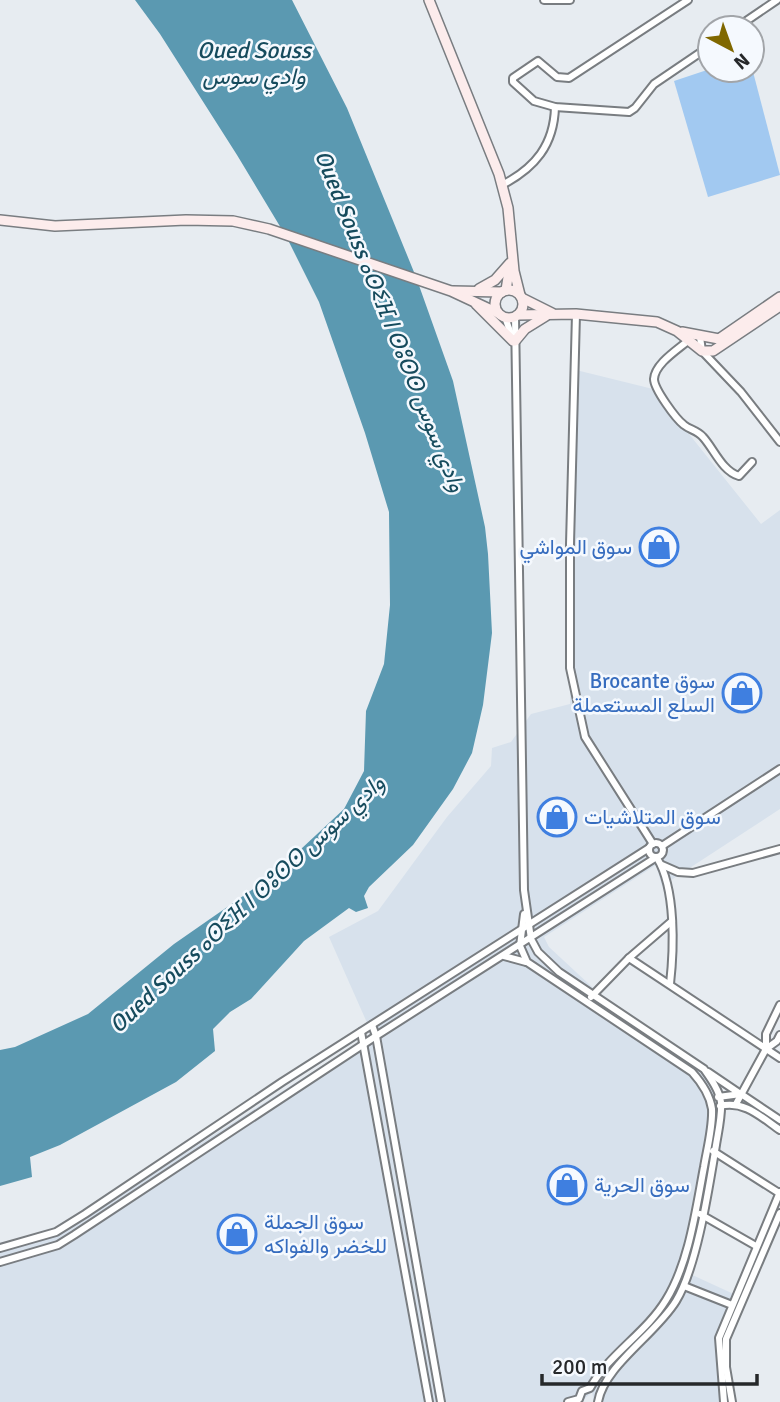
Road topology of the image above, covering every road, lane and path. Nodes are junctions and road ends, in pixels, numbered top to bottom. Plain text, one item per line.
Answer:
1 (429, 0) edge
2 (544, 0) edge
3 (570, 0) edge
4 (688, 0) edge
5 (777, 0) edge
6 (756, 14) edge
7 (696, 55) edge
8 (555, 107) junction
9 (502, 184) junction
10 (0, 220) edge
11 (512, 249) junction
12 (510, 264) junction
13 (477, 290) junction
14 (451, 291) junction
15 (504, 291) junction
16 (521, 297) junction
17 (780, 297) edge
18 (473, 300) junction
19 (780, 306) edge
20 (551, 314) junction
21 (576, 314) junction
22 (509, 315) junction
23 (694, 337) junction
24 (713, 340) junction
25 (514, 342) junction
26 (713, 356) junction
27 (780, 442) edge
28 (752, 462) dead end
29 (780, 769) edge
30 (651, 846) junction
31 (662, 846) junction
32 (780, 849) edge
33 (656, 858) junction
34 (662, 865) junction
35 (525, 908) junction
36 (672, 921) junction
37 (529, 926) junction
38 (521, 931) junction
39 (531, 939) junction
40 (520, 946) junction
41 (504, 956) junction
42 (629, 958) junction
43 (527, 962) junction
44 (670, 984) junction
45 (592, 995) junction
46 (587, 1002) junction
47 (780, 1004) edge
48 (372, 1025) junction
49 (361, 1032) junction
50 (780, 1035) edge
51 (376, 1036) junction
52 (363, 1045) junction
53 (766, 1049) junction
54 (780, 1058) edge
55 (704, 1069) junction
56 (741, 1094) junction
57 (720, 1097) junction
58 (709, 1100) junction
59 (736, 1104) junction
60 (721, 1106) junction
61 (712, 1108) junction
62 (780, 1120) edge
63 (780, 1130) edge
64 (707, 1149) junction
65 (715, 1152) junction
66 (780, 1193) edge
67 (780, 1213) edge
68 (698, 1214) junction
69 (756, 1246) junction
70 (0, 1248) edge
71 (0, 1262) edge
72 (684, 1286) junction
73 (409, 1291) junction
74 (421, 1293) junction
75 (411, 1301) junction
76 (732, 1305) junction
77 (590, 1388) junction
78 (598, 1399) edge
79 (579, 1400) edge
80 (429, 1402) edge
81 (441, 1402) edge
82 (568, 1402) edge
83 (724, 1402) edge
84 (732, 1402) edge

1 - 9 street
2 - 3 street
4 - 8 street
5 - 6 street
7 - 8 street
8 - 9 street
9 - 11 street
10 - 14 street
11 - 12 street
11 - 16 street
12 - 13 street
12 - 15 street
13 - 14 street
13 - 15 street
14 - 18 street
15 - 16 street
15 - 22 street
16 - 20 street
16 - 22 street
17 - 24 street
18 - 22 street
18 - 25 street
19 - 26 street
20 - 21 street
20 - 22 street
20 - 25 street
21 - 23 street
21 - 30 street
22 - 25 street
23 - 24 street
23 - 26 street
23 - 28 street
24 - 26 street
25 - 35 street
26 - 27 street
29 - 31 street
30 - 31 street
30 - 33 street
30 - 37 street
31 - 33 street
32 - 34 street
33 - 34 street
33 - 39 street
34 - 36 street
35 - 37 street
35 - 38 street
36 - 42 street
36 - 44 street
37 - 38 street
37 - 39 street
38 - 40 street
38 - 48 street
39 - 40 street
39 - 45 street
40 - 41 street
40 - 43 street
41 - 43 street
41 - 51 street
42 - 44 street
42 - 45 street
43 - 46 street
44 - 53 street
45 - 46 street
45 - 55 street
46 - 58 street
47 - 53 street
48 - 49 street
48 - 51 street
49 - 52 street
49 - 70 street
50 - 53 street
51 - 52 street
51 - 74 street
52 - 71 street
52 - 73 street
53 - 54 street
53 - 56 street
55 - 56 street
55 - 57 street
56 - 57 street
56 - 59 street
56 - 62 street
57 - 58 street
57 - 60 street
58 - 61 street
59 - 60 street
59 - 63 street
60 - 61 street
60 - 65 street
61 - 64 street
64 - 65 street
64 - 68 street
65 - 66 street
65 - 68 street
66 - 69 street
67 - 84 street
68 - 69 street
68 - 72 street
68 - 77 street
69 - 76 street
72 - 76 street
72 - 78 street
73 - 74 street
73 - 75 street
74 - 75 street
74 - 81 street
75 - 80 street
76 - 83 street
77 - 78 street
77 - 79 street
79 - 82 street

